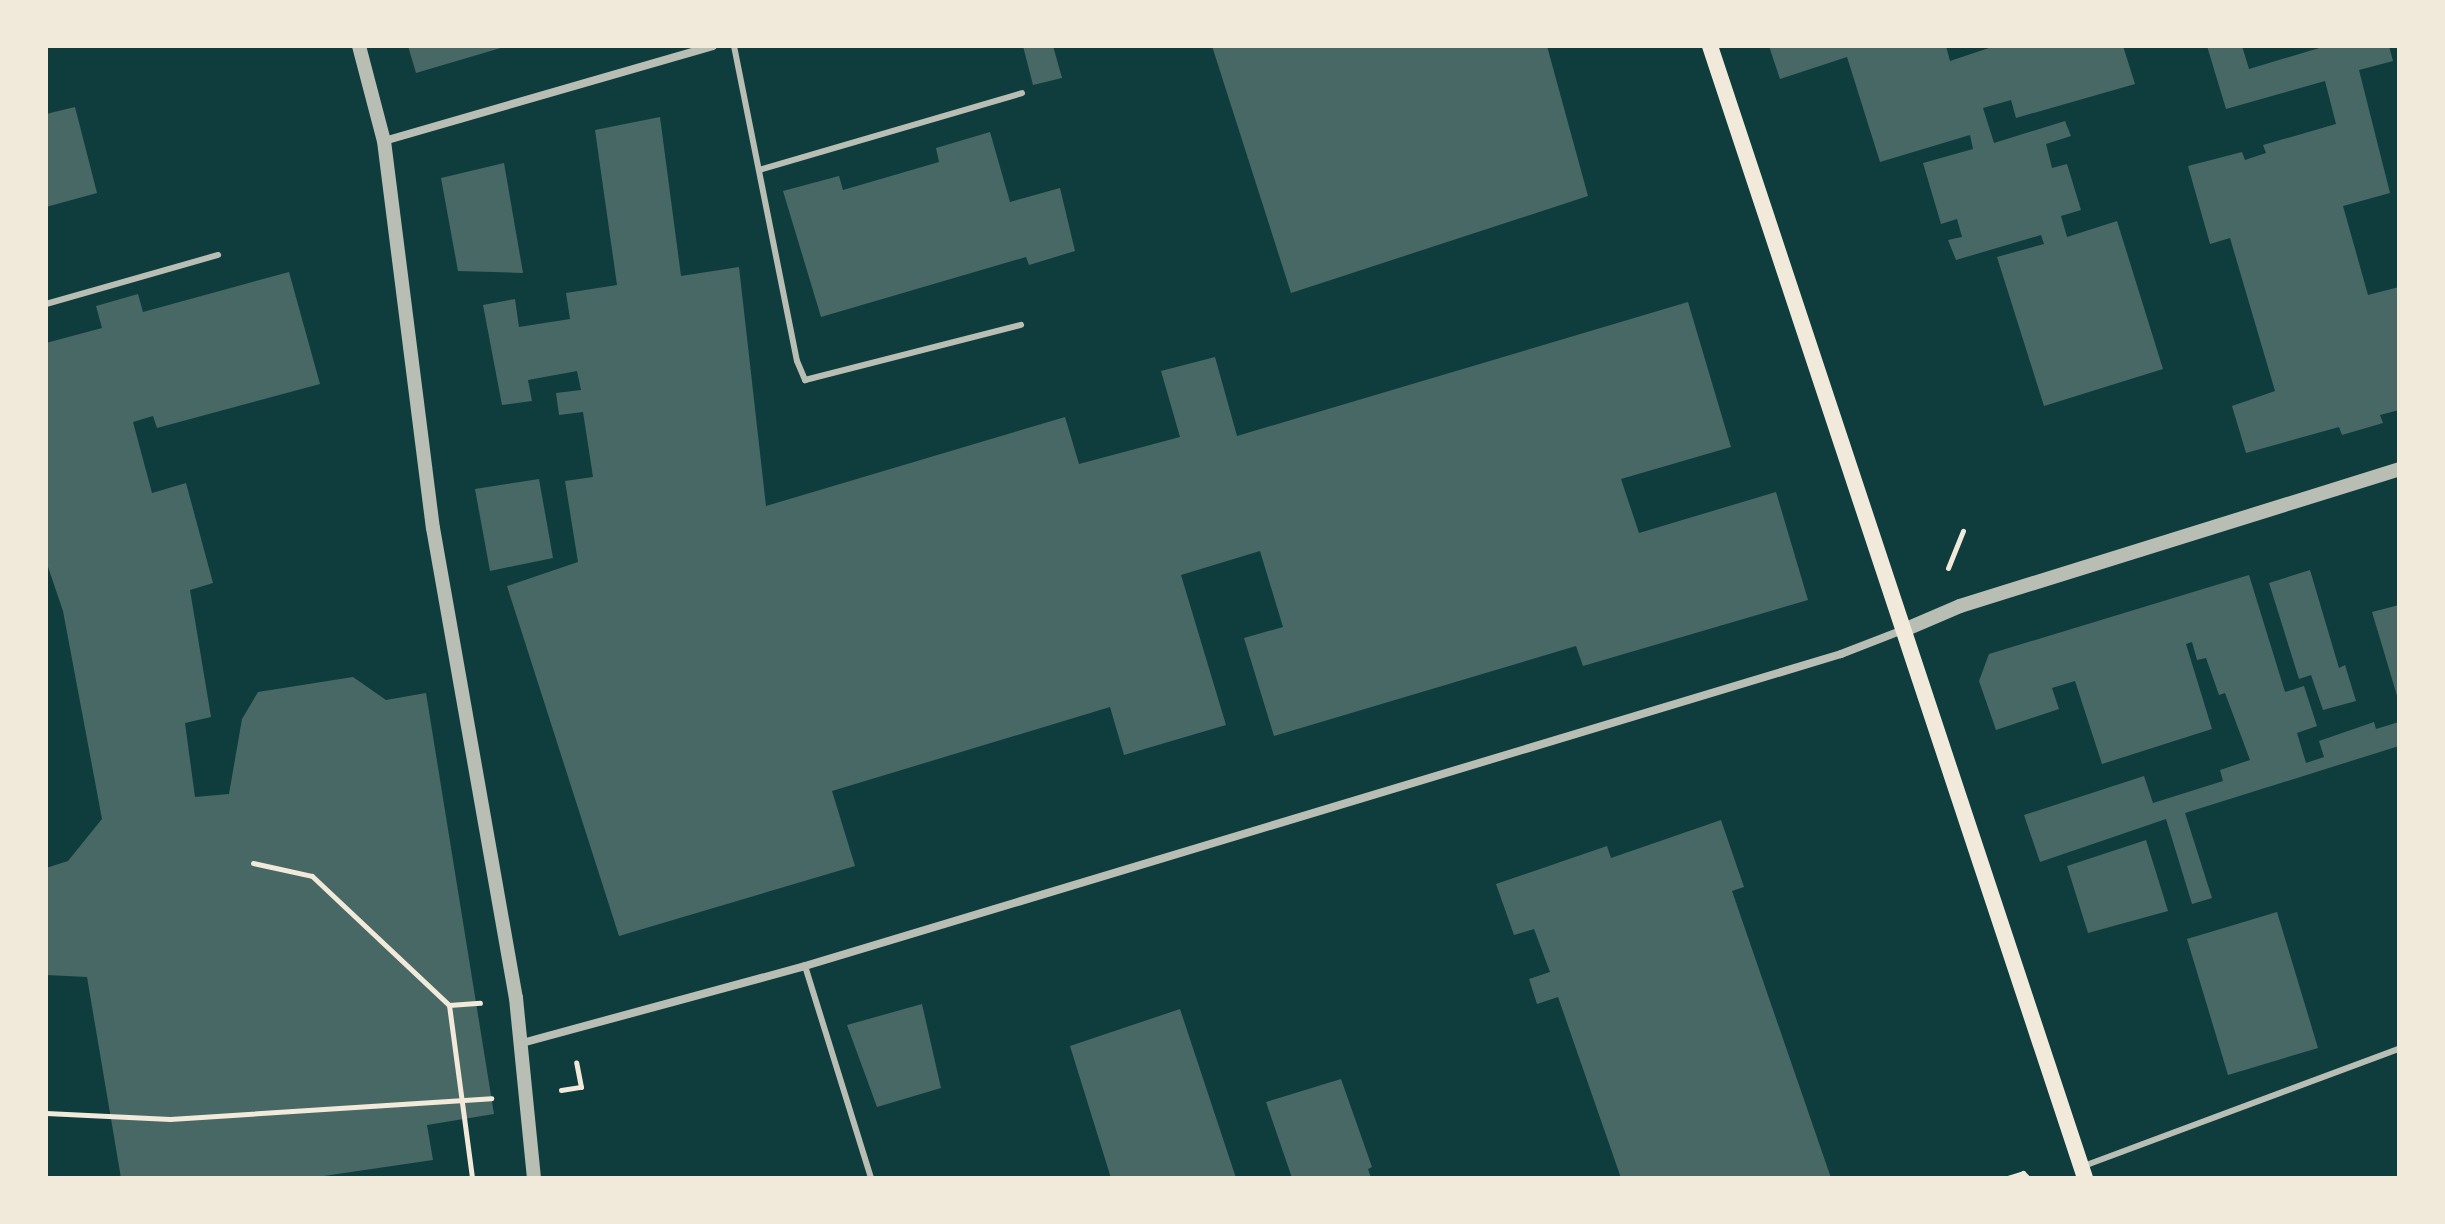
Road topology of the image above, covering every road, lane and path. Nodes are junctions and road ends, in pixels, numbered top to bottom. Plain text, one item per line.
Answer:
1 (359, 46) edge
2 (713, 46) edge
3 (734, 46) edge
4 (1710, 46) edge
5 (1022, 93) dead end
6 (384, 141) junction
7 (759, 170) junction
8 (218, 255) dead end
9 (46, 304) edge
10 (1021, 325) dead end
11 (2399, 469) edge
12 (1963, 531) dead end
13 (1948, 568) dead end
14 (1904, 630) junction
15 (253, 863) dead end
16 (805, 966) junction
17 (522, 1043) junction
18 (2399, 1049) edge
19 (464, 1100) junction
20 (46, 1113) edge
21 (2083, 1172) edge
22 (472, 1178) edge
23 (534, 1178) edge
24 (871, 1178) edge
25 (2008, 1178) edge
26 (2028, 1178) edge

1 - 6 street
2 - 6 street
3 - 7 lane
4 - 14 main road
5 - 7 lane
6 - 17 street
7 - 10 lane
8 - 9 lane
11 - 14 street
12 - 13 path
14 - 16 street
14 - 21 main road
15 - 19 path
16 - 17 street
16 - 24 lane
17 - 23 street
18 - 21 lane
19 - 20 path
19 - 22 path
25 - 26 path

